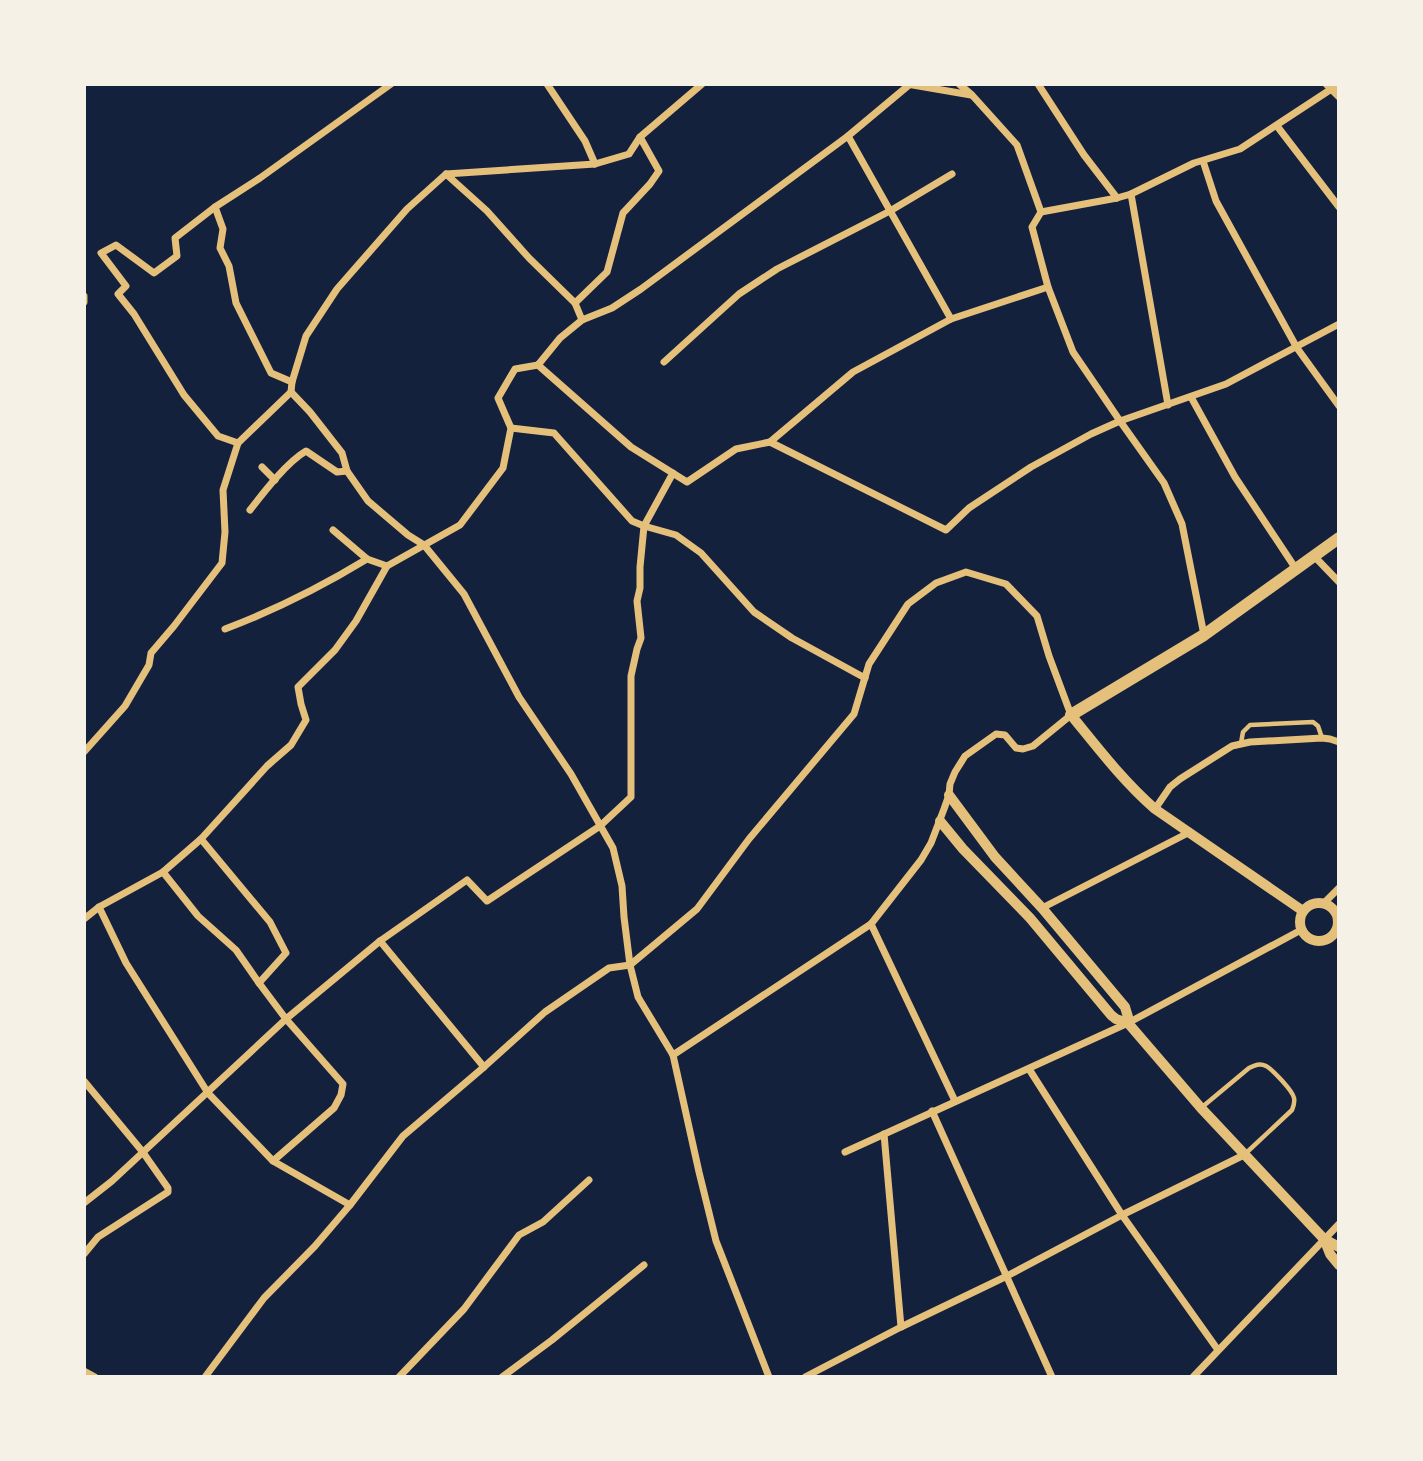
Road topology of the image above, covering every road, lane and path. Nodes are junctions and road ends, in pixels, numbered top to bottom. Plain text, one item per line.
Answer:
1 (391, 84) edge
2 (547, 84) edge
3 (702, 84) edge
4 (908, 84) edge
5 (958, 84) edge
6 (1038, 84) edge
7 (1339, 84) edge
8 (1329, 87) edge
9 (972, 95) junction
10 (1339, 97) edge
11 (1277, 126) junction
12 (848, 136) junction
13 (640, 137) junction
14 (1203, 161) junction
15 (595, 164) junction
16 (446, 174) junction
17 (952, 174) dead end
18 (1131, 194) junction
19 (1117, 198) junction
20 (215, 206) junction
21 (1339, 207) edge
22 (890, 211) junction
23 (1041, 212) junction
24 (1048, 287) junction
25 (84, 296) edge
26 (84, 302) edge
27 (575, 303) junction
28 (951, 319) junction
29 (582, 320) junction
30 (1339, 324) edge
31 (1297, 348) junction
32 (664, 362) dead end
33 (538, 365) junction
34 (292, 382) junction
35 (291, 392) junction
36 (1191, 397) junction
37 (1168, 405) junction
38 (1339, 406) edge
39 (1120, 421) junction
40 (511, 428) junction
41 (770, 442) junction
42 (237, 443) junction
43 (262, 467) dead end
44 (347, 471) junction
45 (673, 473) junction
46 (275, 480) junction
47 (250, 510) dead end
48 (645, 526) junction
49 (333, 530) dead end
50 (1339, 538) edge
51 (424, 545) junction
52 (1314, 556) junction
53 (367, 559) junction
54 (387, 566) junction
55 (1296, 569) junction
56 (1339, 582) edge
57 (225, 629) dead end
58 (1204, 635) junction
59 (865, 678) junction
60 (1071, 715) junction
61 (1322, 738) junction
62 (1339, 742) edge
63 (1241, 743) junction
64 (84, 752) edge
65 (949, 795) junction
66 (1156, 809) junction
67 (940, 821) junction
68 (600, 826) junction
69 (1190, 832) junction
70 (201, 839) junction
71 (988, 848) junction
72 (974, 859) junction
73 (163, 872) junction
74 (1339, 888) edge
75 (1324, 903) junction
76 (99, 907) junction
77 (1042, 908) junction
78 (1303, 911) junction
79 (84, 919) edge
80 (871, 924) junction
81 (1301, 930) junction
82 (1336, 939) edge
83 (380, 942) junction
84 (630, 965) junction
85 (259, 983) junction
86 (286, 1019) junction
87 (1128, 1023) junction
88 (673, 1055) junction
89 (484, 1067) junction
90 (1029, 1069) junction
91 (84, 1081) edge
92 (208, 1093) junction
93 (955, 1101) junction
94 (1201, 1108) junction
95 (932, 1111) junction
96 (884, 1134) junction
97 (142, 1152) junction
98 (845, 1152) dead end
99 (1244, 1155) junction
100 (273, 1161) junction
101 (589, 1180) dead end
102 (84, 1203) edge
103 (350, 1205) junction
104 (1122, 1215) junction
105 (1339, 1224) edge
106 (1324, 1239) junction
107 (1339, 1247) edge
108 (84, 1254) edge
109 (644, 1265) dead end
110 (1339, 1265) edge
111 (1007, 1276) junction
112 (901, 1327) junction
113 (1218, 1350) junction
114 (84, 1371) edge
115 (507, 1376) edge
116 (95, 1377) edge
117 (205, 1377) edge
118 (399, 1377) edge
119 (769, 1377) edge
120 (805, 1377) edge
121 (1052, 1377) edge
122 (1193, 1377) edge

1 - 20 street
2 - 15 street
3 - 13 street
4 - 9 street
4 - 12 street
5 - 9 street
6 - 19 street
7 - 8 street
8 - 10 street
8 - 11 street
9 - 23 street
11 - 14 street
11 - 21 street
12 - 22 street
12 - 29 street
13 - 15 street
13 - 27 street
14 - 18 street
14 - 31 street
15 - 16 street
16 - 27 street
16 - 34 street
17 - 22 street
18 - 19 street
18 - 37 street
19 - 23 street
20 - 34 street
20 - 42 street
22 - 28 street
22 - 32 street
23 - 24 street
24 - 28 street
24 - 39 street
25 - 26 street
27 - 29 street
28 - 41 street
29 - 33 street
30 - 31 street
31 - 36 street
31 - 38 street
33 - 40 street
33 - 45 street
34 - 35 street
35 - 42 street
35 - 44 street
36 - 37 street
36 - 55 street
37 - 39 street
39 - 41 street
39 - 58 street
40 - 48 street
40 - 51 street
41 - 45 street
42 - 64 street
43 - 46 street
44 - 46 street
44 - 51 street
45 - 48 street
46 - 47 street
48 - 59 street
48 - 68 street
49 - 53 street
50 - 52 main road
51 - 54 street
51 - 68 street
52 - 55 main road
52 - 56 street
53 - 54 street
53 - 57 street
54 - 70 street
55 - 58 main road
58 - 60 main road
59 - 60 street
59 - 84 street
60 - 65 street
60 - 66 street
61 - 62 street
61 - 63 street
61 - 63 lane
63 - 66 street
65 - 67 street
65 - 71 street
66 - 69 street
67 - 72 street
67 - 80 street
68 - 83 street
68 - 84 street
69 - 77 street
69 - 78 street
70 - 73 street
70 - 85 street
71 - 72 street
71 - 77 street
72 - 87 street
73 - 76 street
73 - 85 street
74 - 75 street
75 - 78 street
75 - 82 street
76 - 79 street
76 - 92 street
77 - 87 street
78 - 81 street
80 - 88 street
80 - 93 street
81 - 82 street
81 - 87 street
83 - 86 street
83 - 89 street
84 - 88 street
84 - 89 street
85 - 86 street
86 - 92 street
86 - 100 street
87 - 90 street
87 - 94 street
88 - 119 street
89 - 103 street
90 - 93 street
90 - 104 street
91 - 97 street
92 - 97 street
92 - 100 street
93 - 95 street
94 - 99 street
94 - 99 lane
95 - 96 street
95 - 111 street
96 - 98 street
96 - 112 street
97 - 102 street
97 - 108 street
99 - 104 street
99 - 106 street
100 - 103 street
101 - 118 street
103 - 117 street
104 - 111 street
104 - 113 street
105 - 106 street
106 - 107 street
106 - 110 street
106 - 113 street
109 - 115 street
111 - 112 street
111 - 121 street
112 - 120 street
113 - 122 street
114 - 116 street

